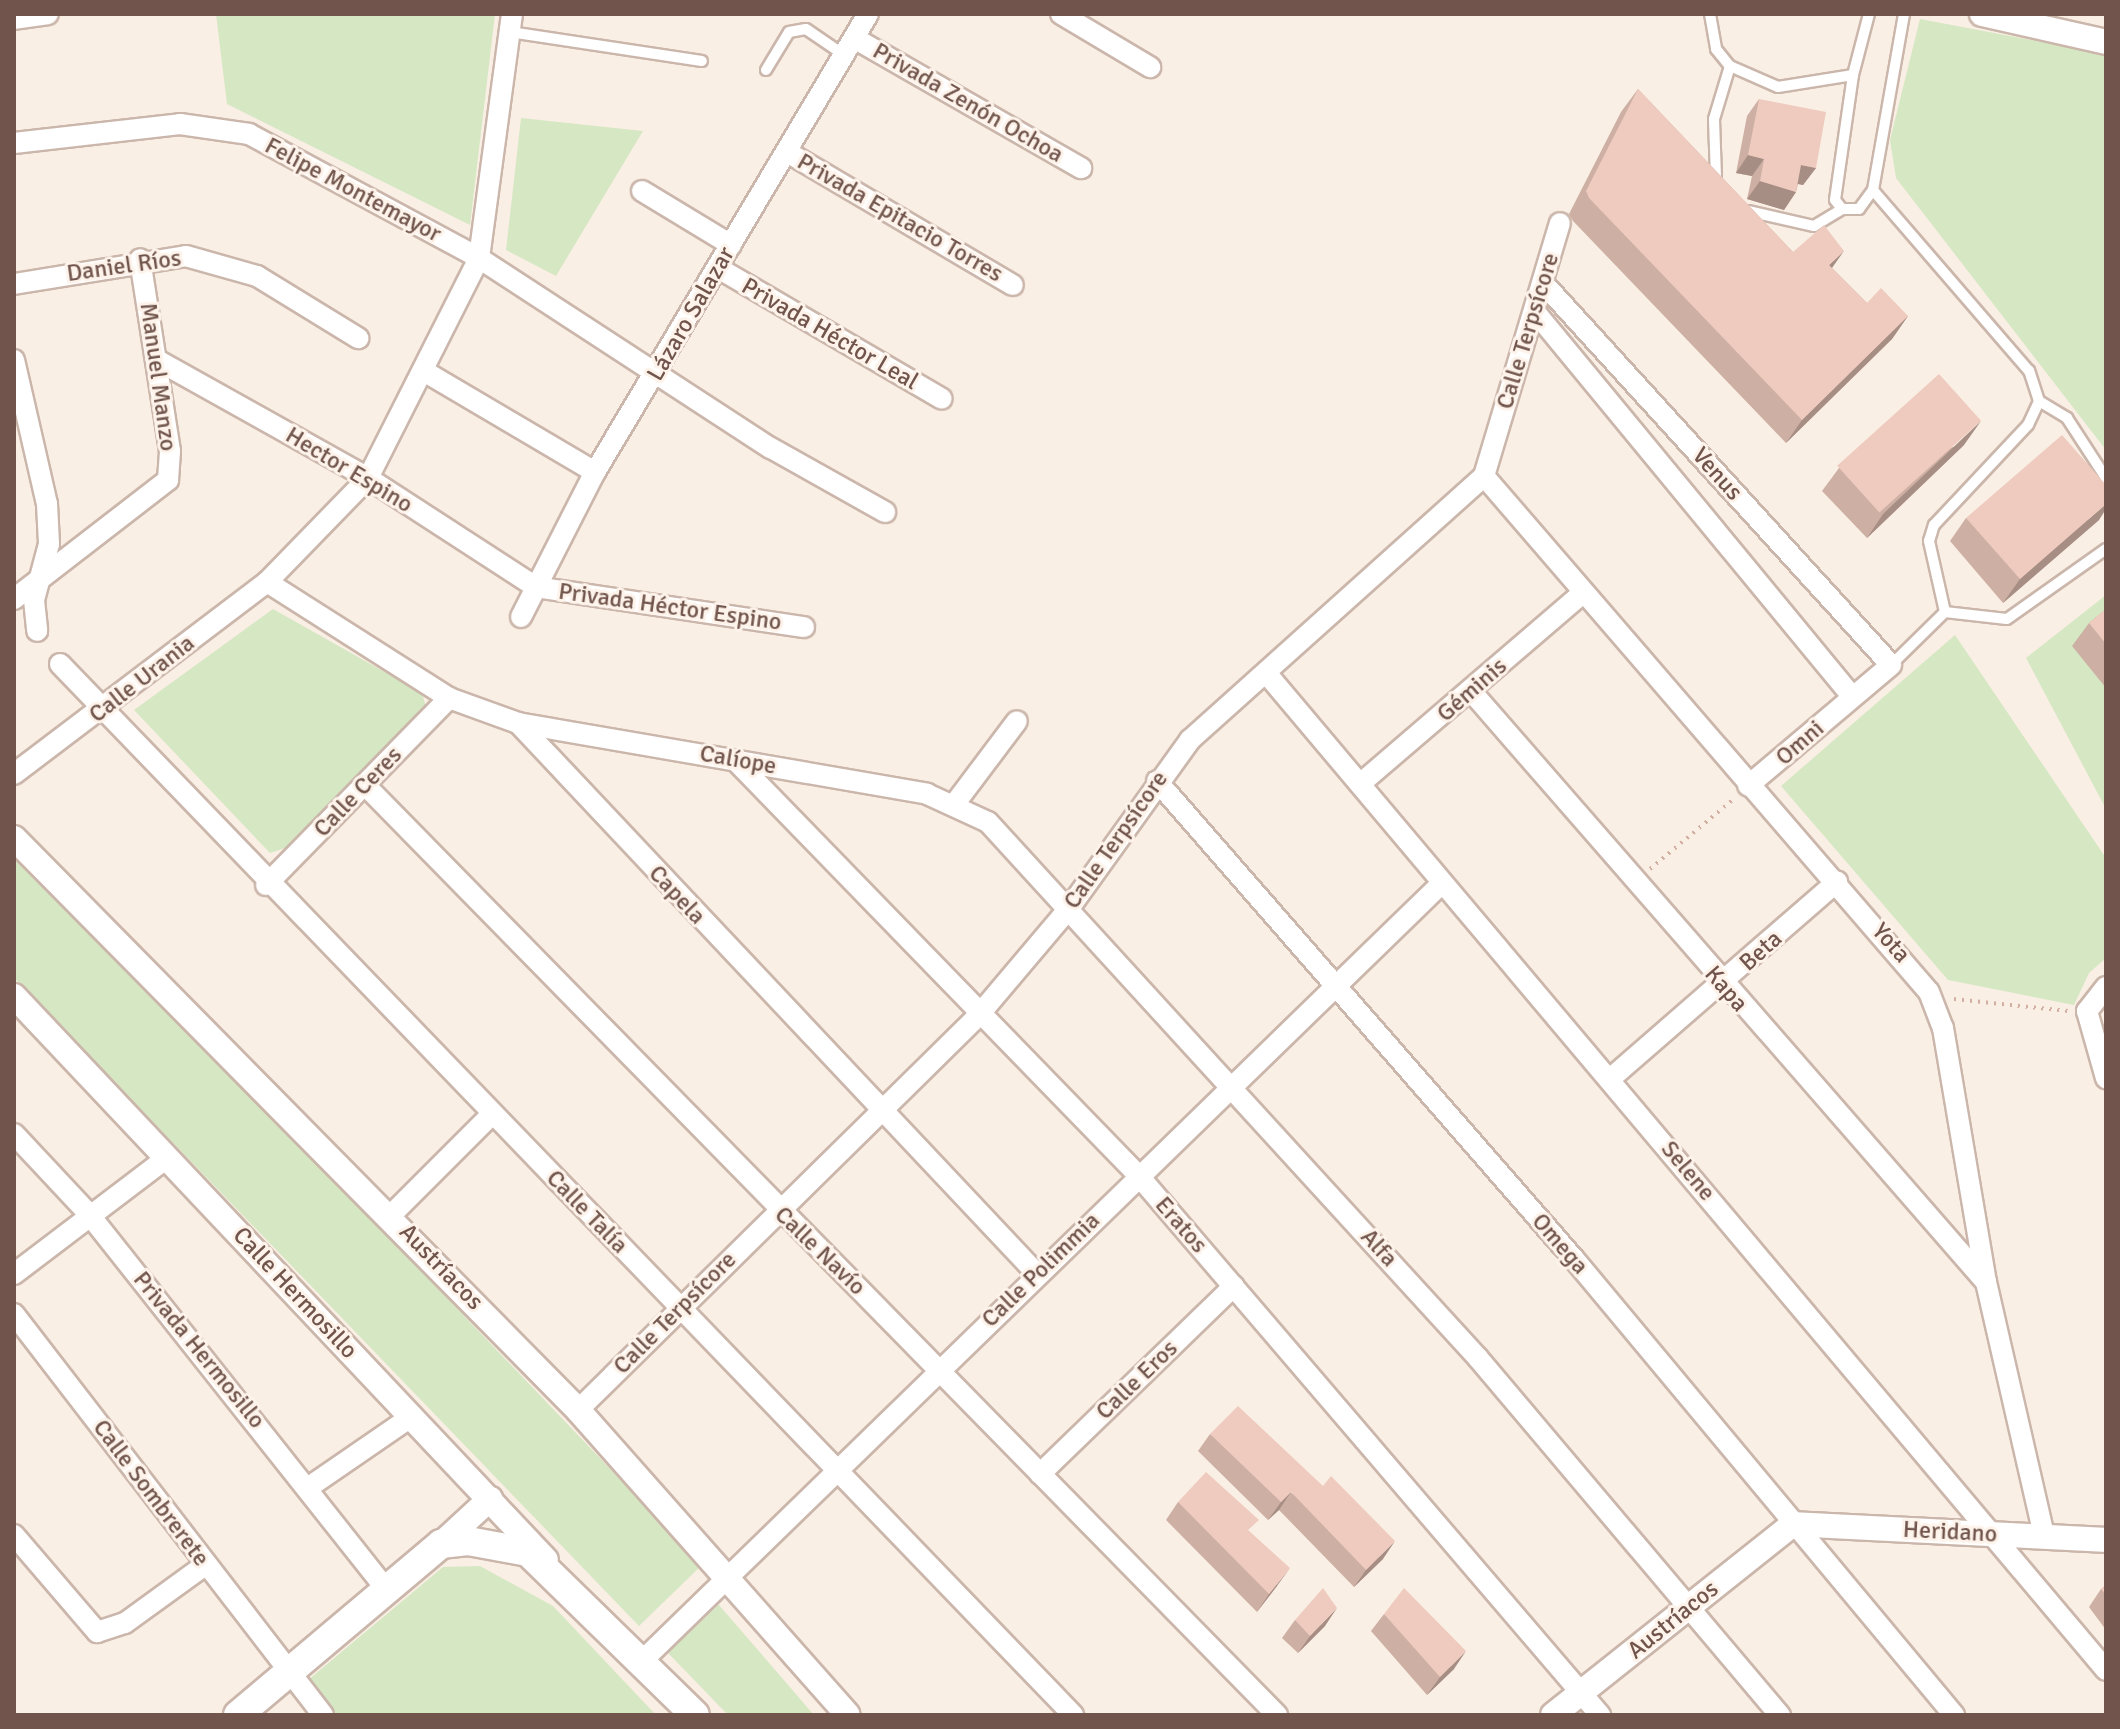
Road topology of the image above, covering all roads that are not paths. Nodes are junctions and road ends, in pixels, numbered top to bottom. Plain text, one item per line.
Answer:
1 (48, 14) edge
2 (868, 14) edge
3 (1061, 14) edge
4 (1710, 14) edge
5 (1869, 14) edge
6 (1904, 14) edge
7 (1982, 14) edge
8 (14, 19) edge
9 (511, 23) edge
10 (2106, 42) edge
11 (849, 47) junction
12 (702, 61) dead end
13 (1730, 66) junction
14 (1150, 67) dead end
15 (766, 70) dead end
16 (1853, 75) junction
17 (14, 143) edge
18 (787, 152) junction
19 (1081, 168) dead end
20 (1721, 188) edge
21 (1873, 190) junction
22 (642, 191) dead end
23 (1740, 204) edge
24 (1842, 209) junction
25 (1560, 223) dead end
26 (731, 245) junction
27 (479, 258) junction
28 (140, 259) junction
29 (718, 268) junction
30 (14, 284) edge
31 (1544, 284) junction
32 (1013, 285) dead end
33 (1536, 313) junction
34 (358, 338) dead end
35 (14, 360) edge
36 (157, 360) junction
37 (427, 373) junction
38 (658, 374) junction
39 (942, 399) dead end
40 (2039, 401) junction
41 (19, 415) edge
42 (595, 472) junction
43 (1484, 476) junction
44 (368, 478) junction
45 (2106, 478) edge
46 (885, 512) dead end
47 (2106, 549) edge
48 (43, 577) junction
49 (267, 582) junction
50 (536, 587) junction
51 (1582, 594) junction
52 (14, 599) edge
53 (1945, 612) junction
54 (521, 617) dead end
55 (804, 627) dead end
56 (37, 631) dead end
57 (60, 664) dead end
58 (1891, 665) junction
59 (1267, 674) junction
60 (1471, 691) junction
61 (1852, 697) junction
62 (449, 698) junction
63 (99, 713) junction
64 (1017, 721) dead end
65 (518, 723) junction
66 (735, 760) junction
67 (14, 774) edge
68 (1157, 781) junction
69 (1360, 784) junction
70 (365, 785) junction
71 (1748, 786) junction
72 (956, 802) junction
73 (14, 838) edge
74 (1837, 882) junction
75 (1441, 884) junction
76 (266, 885) junction
77 (1070, 907) junction
78 (1722, 986) junction
79 (1339, 988) junction
80 (2102, 989) edge
81 (14, 996) edge
82 (978, 1016) junction
83 (2106, 1078) edge
84 (1610, 1079) junction
85 (1235, 1090) junction
86 (878, 1111) junction
87 (492, 1114) junction
88 (14, 1134) edge
89 (168, 1157) junction
90 (1138, 1175) junction
91 (779, 1211) junction
92 (88, 1213) junction
93 (391, 1215) junction
94 (14, 1274) edge
95 (1037, 1274) junction
96 (1986, 1282) junction
97 (1234, 1286) junction
98 (679, 1308) junction
99 (14, 1314) edge
100 (941, 1368) junction
101 (578, 1410) junction
102 (411, 1417) junction
103 (1040, 1474) junction
104 (839, 1475) junction
105 (309, 1487) junction
106 (490, 1499) junction
107 (1793, 1524) junction
108 (14, 1535) edge
109 (1996, 1535) junction
110 (2044, 1535) junction
111 (2106, 1540) edge
112 (441, 1544) junction
113 (205, 1565) junction
114 (731, 1579) junction
115 (385, 1588) junction
116 (574, 1592) junction
117 (1692, 1605) junction
118 (643, 1660) junction
119 (293, 1669) junction
120 (2106, 1670) edge
121 (1582, 1693) junction
122 (238, 1715) edge
123 (323, 1715) edge
124 (695, 1715) edge
125 (848, 1715) edge
126 (1073, 1715) edge
127 (1277, 1715) edge
128 (1553, 1715) edge
129 (1600, 1715) edge
130 (1780, 1715) edge
131 (1954, 1715) edge

1 - 8 street
2 - 11 street, Lázaro Salazar
3 - 14 street
4 - 13 lane
5 - 16 lane
6 - 21 lane
7 - 10 street
9 - 12 lane
9 - 27 street, Calle Urania
11 - 15 lane
11 - 18 street, Lázaro Salazar
11 - 19 street, Privada Zenón Ochoa
13 - 16 lane
13 - 20 lane
16 - 24 lane
17 - 27 street, Felipe Montemayor
18 - 26 street, Lázaro Salazar
18 - 32 street, Privada Epitacio Torres
21 - 24 lane
21 - 40 lane
22 - 26 street, Privada Héctor Leal
23 - 24 lane
25 - 31 street, Calle Terpsícore
26 - 29 street, Lázaro Salazar
27 - 37 street, Calle Urania
27 - 38 street, Felipe Montemayor
28 - 30 street, Daniel Ríos
28 - 34 street, Daniel Ríos
28 - 36 street, Manuel Manzo
29 - 38 street, Lázaro Salazar
29 - 39 street, Privada Héctor Leal
31 - 33 street, Calle Terpsícore
31 - 58 street, Venus
33 - 43 street, Calle Terpsícore
33 - 61 street, Venus
35 - 41 street
36 - 44 street, Hector Espino
36 - 48 street, Manuel Manzo
37 - 42 street
37 - 44 street, Calle Urania
38 - 42 street, Lázaro Salazar
38 - 46 street, Felipe Montemayor
40 - 45 lane
40 - 53 lane
41 - 48 street
42 - 50 street, Lázaro Salazar
43 - 51 street, Yota
43 - 59 street, Calle Terpsícore
44 - 49 street, Calle Urania
44 - 50 street, Hector Espino
47 - 53 lane
48 - 52 street
48 - 56 street
49 - 62 street, Capela
49 - 63 street, Calle Urania
50 - 54 street, Lázaro Salazar
50 - 55 street, Privada Héctor Espino
51 - 60 street, Géminis
51 - 71 street, Yota
53 - 58 lane, Omni
57 - 63 street, Calle Talía
58 - 61 street, Omni
59 - 68 street, Calle Terpsícore
59 - 69 street, Selene
60 - 69 street, Géminis
60 - 78 street, Kapa
61 - 71 street, Omni
62 - 65 street, Capela
62 - 70 street, Calle Ceres
63 - 67 street, Calle Urania
63 - 76 street, Calle Talía
64 - 72 street
65 - 66 street, Calíope
65 - 86 street, Capela
66 - 72 street, Calíope
66 - 82 street, Eratos
68 - 77 street, Calle Terpsícore
68 - 79 street, Omega
69 - 75 street, Selene
70 - 76 street, Calle Ceres
70 - 91 street, Calle Navío
71 - 74 street, Yota
72 - 77 street, Alfa
73 - 93 street, Austríacos
74 - 78 street, Beta
74 - 96 street, Yota
75 - 79 street, Calle Polimmia
75 - 84 street, Selene
76 - 87 street, Calle Talía
77 - 82 street, Calle Terpsícore
77 - 85 street, Alfa
78 - 84 street, Beta
78 - 96 street, Kapa
79 - 85 street, Calle Polimmia
79 - 107 street, Omega
80 - 83 street
81 - 89 street, Calle Hermosillo
82 - 86 street, Calle Terpsícore
82 - 90 street, Eratos
84 - 109 street, Selene
85 - 90 street, Calle Polimmia
85 - 117 street, Alfa
86 - 91 street, Calle Terpsícore
86 - 95 street, Capela
87 - 93 street
87 - 98 street, Calle Talía
88 - 92 street, Privada Hermosillo
89 - 92 street
89 - 102 street, Calle Hermosillo
90 - 95 street, Calle Polimmia
90 - 97 street, Eratos
91 - 98 street, Calle Terpsícore
91 - 100 street, Calle Navío
92 - 94 street
92 - 105 street, Privada Hermosillo
93 - 101 street, Austríacos
95 - 100 street, Calle Polimmia
96 - 110 street, Yota
97 - 103 street, Calle Eros
97 - 121 street, Eratos
98 - 101 street, Calle Terpsícore
98 - 104 street, Calle Talía
99 - 113 street, Calle Sombrerete
100 - 103 street, Calle Navío
100 - 104 street, Calle Polimmia
101 - 114 street, Austríacos
102 - 105 street
102 - 106 street, Calle Hermosillo
103 - 127 street, Calle Navío
104 - 114 street, Calle Polimmia
104 - 126 street, Calle Talía
105 - 115 street, Privada Hermosillo
106 - 112 street
106 - 116 street, Calle Hermosillo
107 - 109 street, Heridano
107 - 117 street, Austríacos
107 - 131 street, Omega
108 - 113 street
109 - 110 street, Heridano
109 - 120 street, Selene
110 - 111 street, Heridano
112 - 115 main road
112 - 116 main road
113 - 119 street, Calle Sombrerete
114 - 118 street, Calle Polimmia
114 - 125 street, Austríacos
115 - 119 main road
116 - 118 main road
117 - 121 street, Austríacos
117 - 130 street, Alfa
118 - 124 main road
119 - 122 main road
119 - 123 street, Calle Sombrerete
121 - 128 street, Austríacos
121 - 129 street, Eratos

